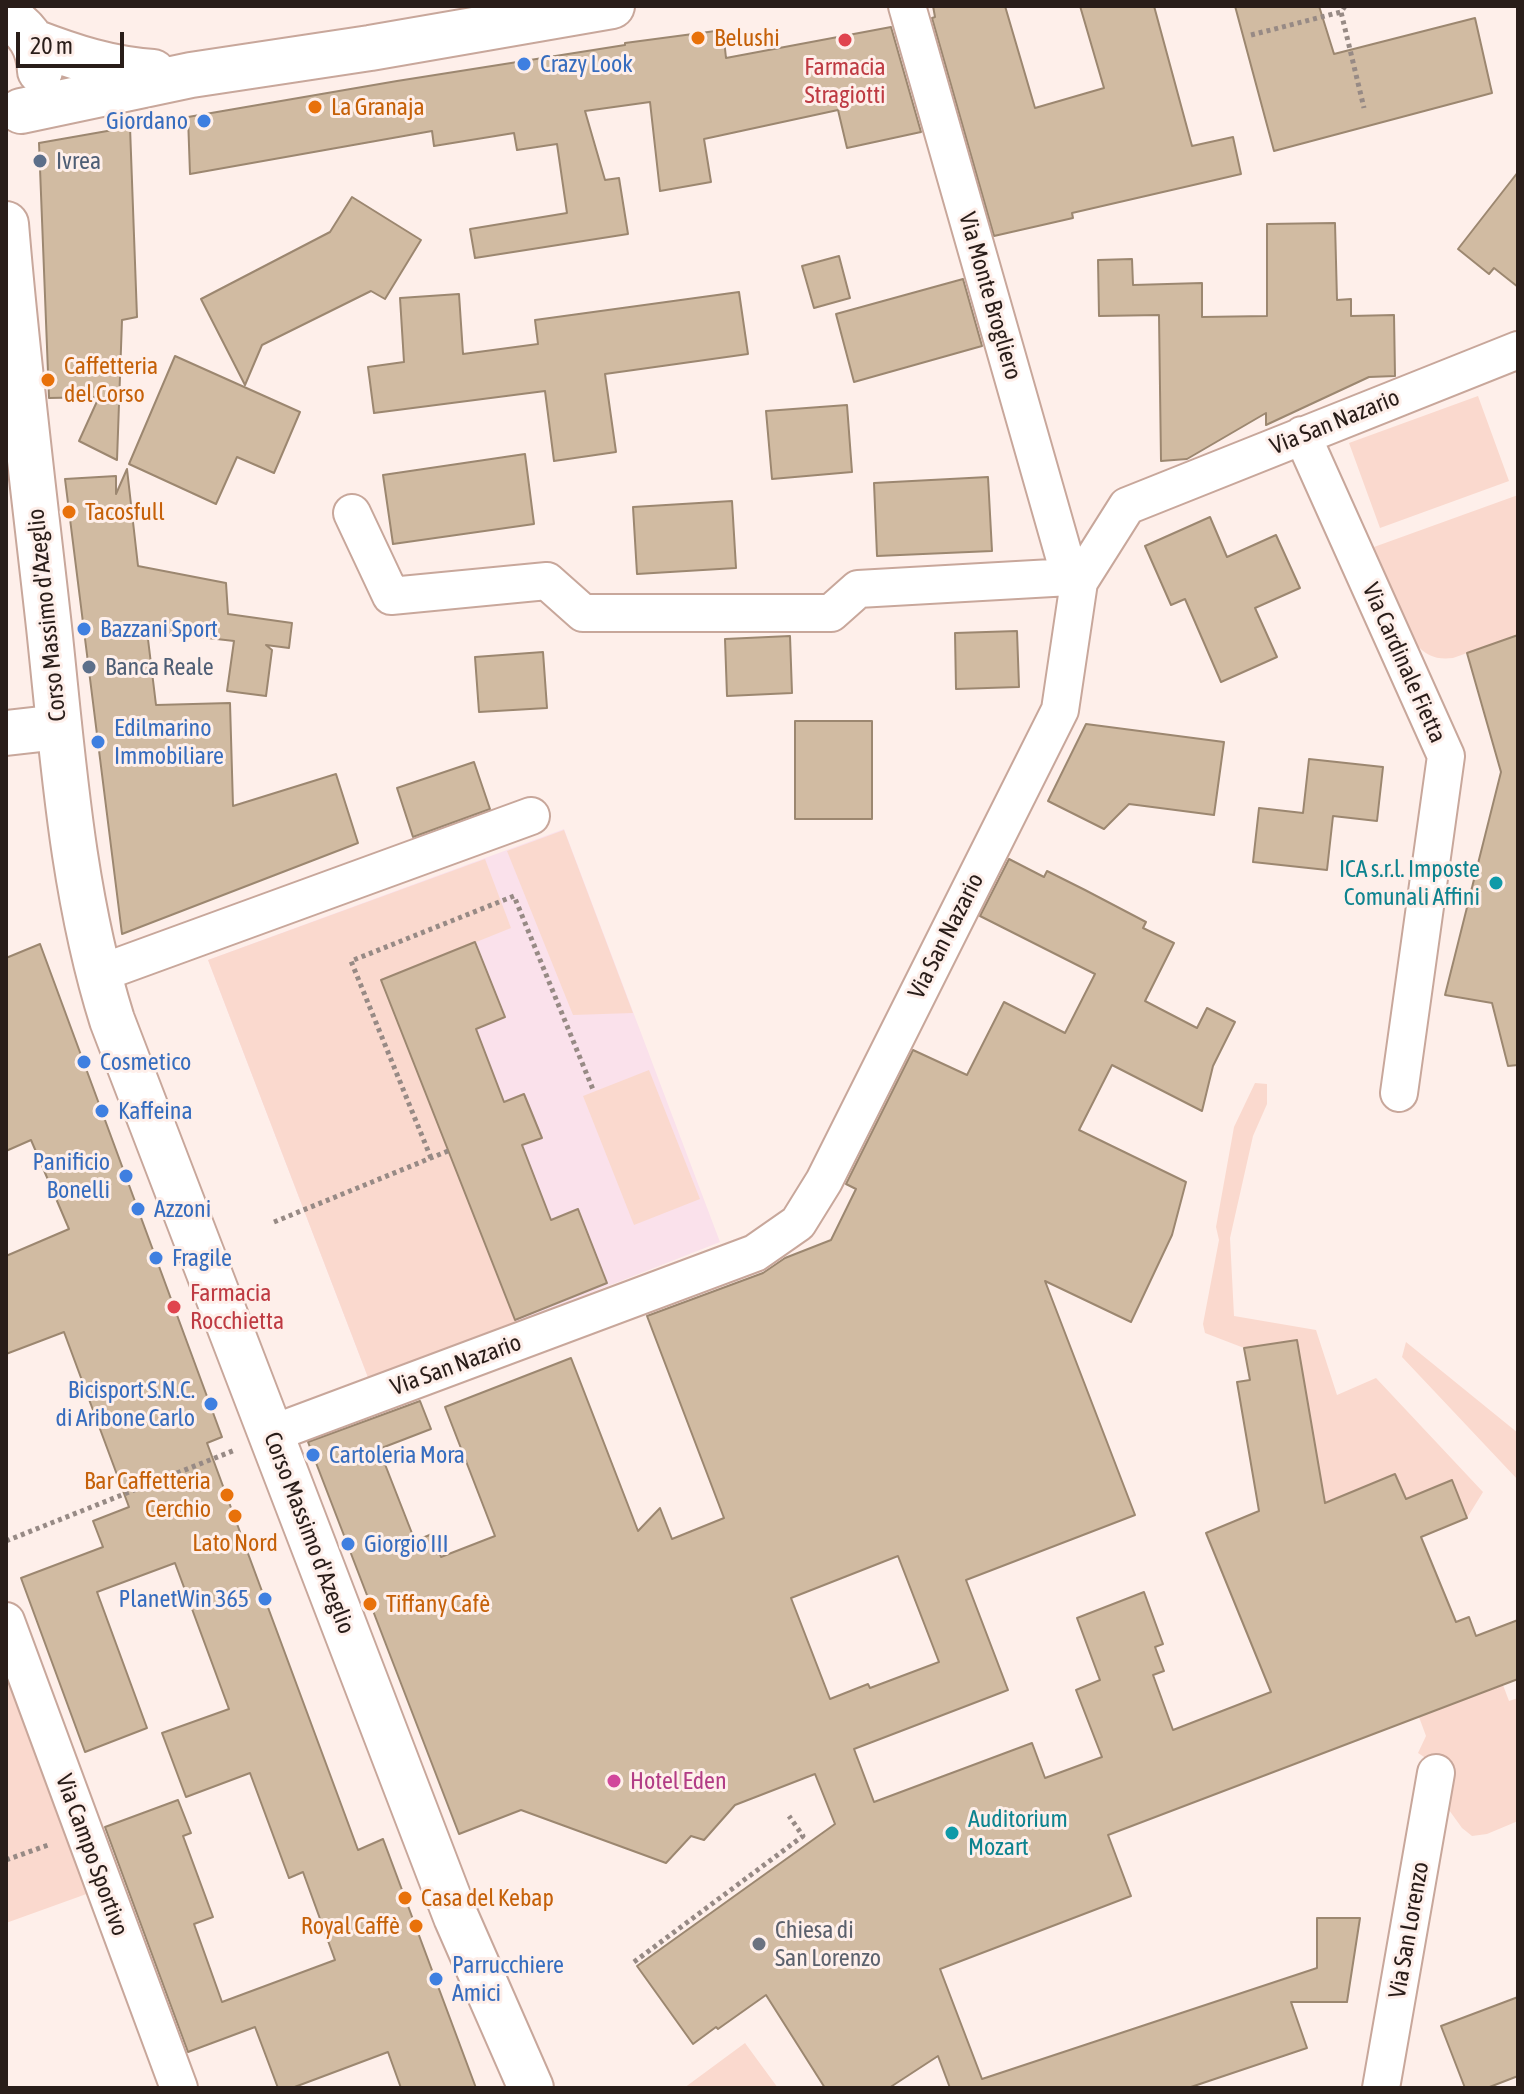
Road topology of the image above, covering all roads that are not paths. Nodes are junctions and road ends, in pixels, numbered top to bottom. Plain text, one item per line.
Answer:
1 (612, 6) edge
2 (907, 6) edge
3 (15, 20) edge
4 (191, 75) junction
5 (14, 115) edge
6 (7, 242) edge
7 (1518, 350) edge
8 (1302, 435) junction
9 (352, 513) dead end
10 (1075, 580) junction
11 (59, 727) junction
12 (6, 733) edge
13 (531, 816) dead end
14 (98, 974) junction
15 (1399, 1093) dead end
16 (258, 1440) junction
17 (6, 1621) edge
18 (1436, 1773) dead end
19 (179, 2088) edge
20 (531, 2088) edge
21 (1381, 2088) edge

1 - 4 main road
2 - 10 street, Via Monte Brogliero
3 - 4 main road
3 - 5 main road
4 - 5 main road
6 - 11 main road, Corso Massimo d'Azeglio
7 - 8 street, Via San Nazario
8 - 10 street, Via San Nazario
8 - 15 street, Via Cardinale Fietta
9 - 10 street
10 - 16 street, Via San Nazario
11 - 12 main road
11 - 14 main road, Corso Massimo d'Azeglio
13 - 14 street
14 - 16 main road, Corso Massimo d'Azeglio
16 - 20 main road, Corso Massimo d'Azeglio
17 - 19 street, Via Campo Sportivo
18 - 21 street, Via San Lorenzo

